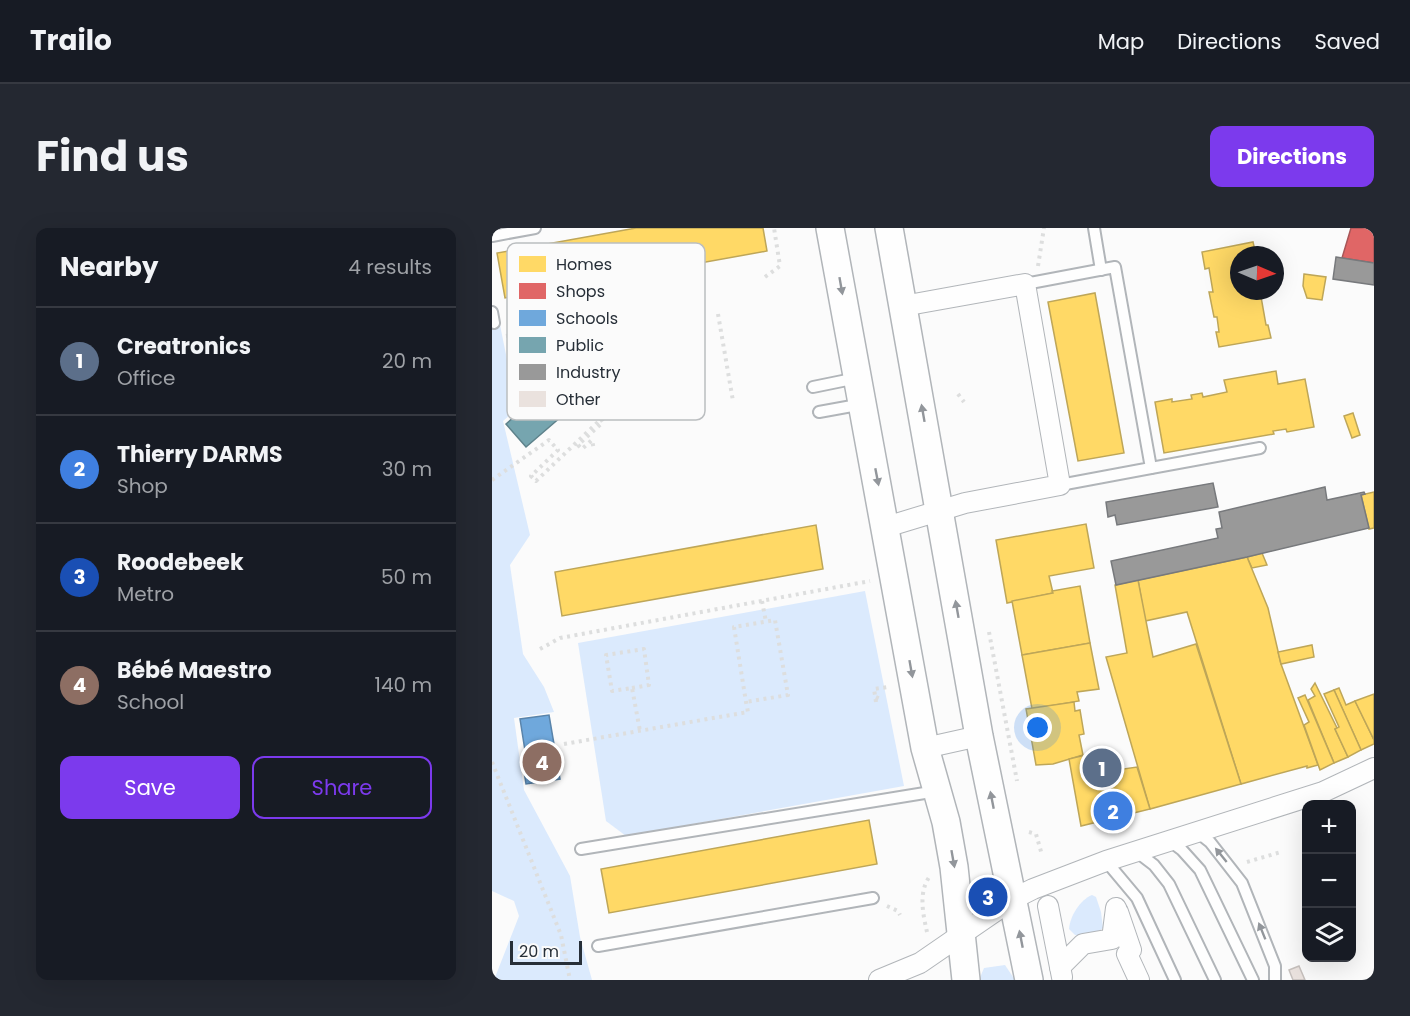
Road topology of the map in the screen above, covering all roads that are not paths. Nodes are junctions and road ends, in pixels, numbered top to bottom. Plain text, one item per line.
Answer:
1 (535, 228) edge
2 (830, 228) edge
3 (889, 228) edge
4 (1094, 228) edge
5 (492, 236) edge
6 (1101, 270) junction
7 (1025, 284) junction
8 (903, 306) junction
9 (813, 387) dead end
10 (860, 391) junction
11 (819, 412) dead end
12 (1260, 448) dead end
13 (1151, 468) junction
14 (1060, 485) junction
15 (940, 512) junction
16 (886, 527) junction
17 (980, 736) junction
18 (926, 748) junction
19 (1374, 768) edge
20 (938, 791) junction
21 (1196, 831) junction
22 (1169, 841) junction
23 (581, 849) dead end
24 (1137, 852) junction
25 (1106, 861) junction
26 (873, 898) dead end
27 (1013, 899) junction
28 (1048, 906) dead end
29 (962, 936) junction
30 (598, 946) dead end
31 (1061, 973) edge
32 (879, 980) edge
33 (966, 980) edge
34 (1029, 980) edge
35 (1139, 980) edge
36 (1176, 980) edge
37 (1215, 980) edge
38 (1253, 980) edge
39 (1275, 980) edge

1 - 5 lane
2 -> 10 main road
3 - 8 main road
4 - 6 lane
6 - 7 lane
6 - 13 lane
7 - 8 street
7 - 14 street
15 -> 8 main road
9 - 10 lane
10 - 11 lane
10 -> 16 main road
12 - 13 lane
13 - 14 lane
14 - 15 street
15 - 16 street
17 -> 15 main road
16 -> 18 main road
17 - 18 street
27 -> 17 main road
18 - 20 main road
19 - 21 street
20 - 23 lane
20 -> 29 main road
21 - 22 street
39 -> 21 lane
22 - 24 street
22 - 38 lane
24 - 25 street
24 - 37 lane
25 - 27 street
25 - 36 lane
26 - 30 lane
27 - 29 street
34 -> 27 main road
28 - 31 street
29 - 32 street
29 - 33 main road
31 - 35 street

